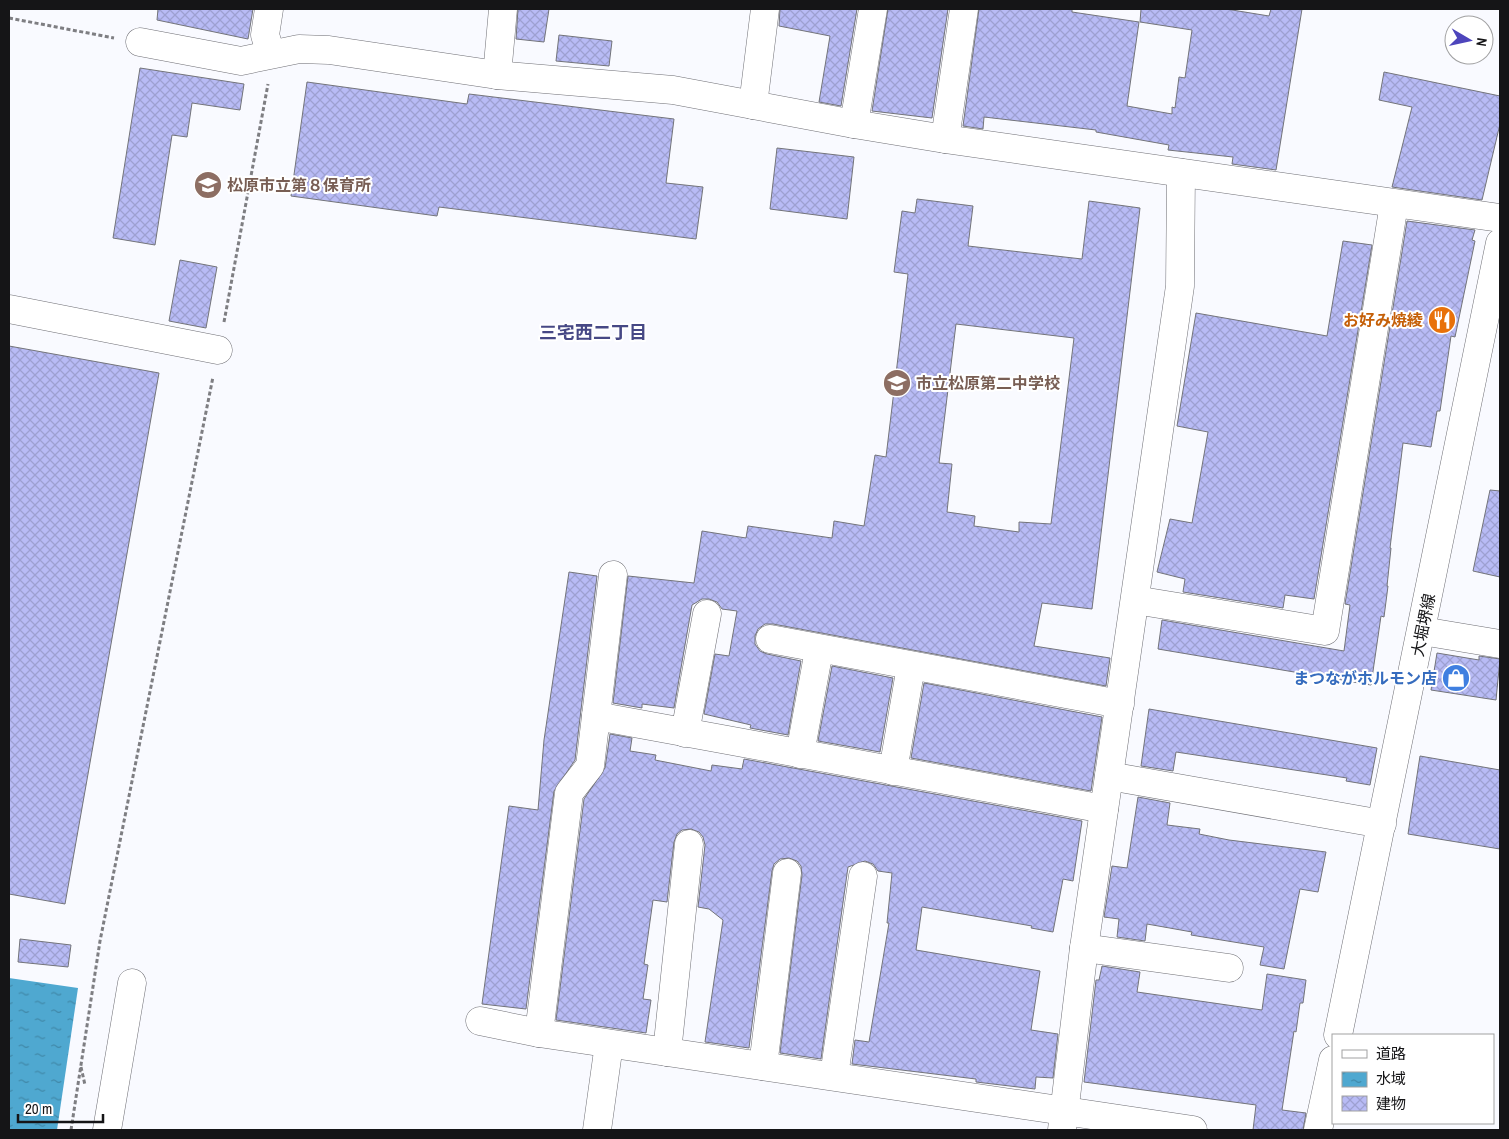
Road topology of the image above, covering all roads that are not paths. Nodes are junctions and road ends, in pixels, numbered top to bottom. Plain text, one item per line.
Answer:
1 (269, 9) edge
2 (503, 9) edge
3 (765, 9) edge
4 (873, 9) edge
5 (964, 9) edge
6 (140, 42) road end
7 (271, 54) junction
8 (497, 75) junction
9 (753, 105) junction
10 (854, 124) junction
11 (945, 139) junction
12 (1181, 173) junction
13 (1394, 204) junction
14 (1500, 218) edge
15 (1500, 243) edge
16 (9, 309) edge
17 (218, 350) road end
18 (613, 575) dead end
19 (1135, 600) junction
20 (707, 614) dead end
21 (1422, 631) junction
22 (770, 639) dead end
23 (1500, 644) edge
24 (819, 650) junction
25 (911, 666) junction
26 (1120, 704) junction
27 (596, 716) junction
28 (685, 733) junction
29 (800, 754) junction
30 (893, 771) junction
31 (1109, 776) junction
32 (1104, 809) junction
33 (1382, 824) junction
34 (689, 844) dead end
35 (787, 873) dead end
36 (862, 876) dead end
37 (1084, 948) junction
38 (1229, 968) dead end
39 (132, 983) dead end
40 (480, 1021) dead end
41 (539, 1033) junction
42 (1338, 1034) edge
43 (609, 1044) junction
44 (667, 1052) junction
45 (1332, 1065) edge
46 (763, 1066) junction
47 (834, 1076) junction
48 (1062, 1120) edge
49 (107, 1130) edge
50 (597, 1130) edge
51 (1193, 1130) edge
52 (1318, 1130) edge

1 - 7 street
2 - 8 street
3 - 9 street
4 - 10 street
5 - 11 street
6 - 7 street
7 - 8 street
8 - 9 street
9 - 10 street
10 - 11 street
11 - 12 street
12 - 13 street
12 - 19 street
13 - 14 street
13 - 19 street
15 - 21 street, 大堀堺線
16 - 17 street
18 - 27 street
19 - 26 street
20 - 28 street
21 - 23 street
21 - 33 street, 大堀堺線
22 - 24 street
24 - 25 street
24 - 29 street
25 - 26 street
25 - 30 street
26 - 31 street
27 - 28 street
27 - 41 street
28 - 29 street
29 - 30 street
30 - 32 street
31 - 32 street
31 - 33 street
32 - 37 street
33 - 42 street, 大堀堺線
34 - 44 street
35 - 46 street
36 - 47 street
37 - 38 street
37 - 48 street
39 - 49 street
40 - 41 street
41 - 43 street
43 - 44 street
43 - 50 street
44 - 46 street
45 - 52 street
46 - 47 street
47 - 48 street
48 - 51 street

